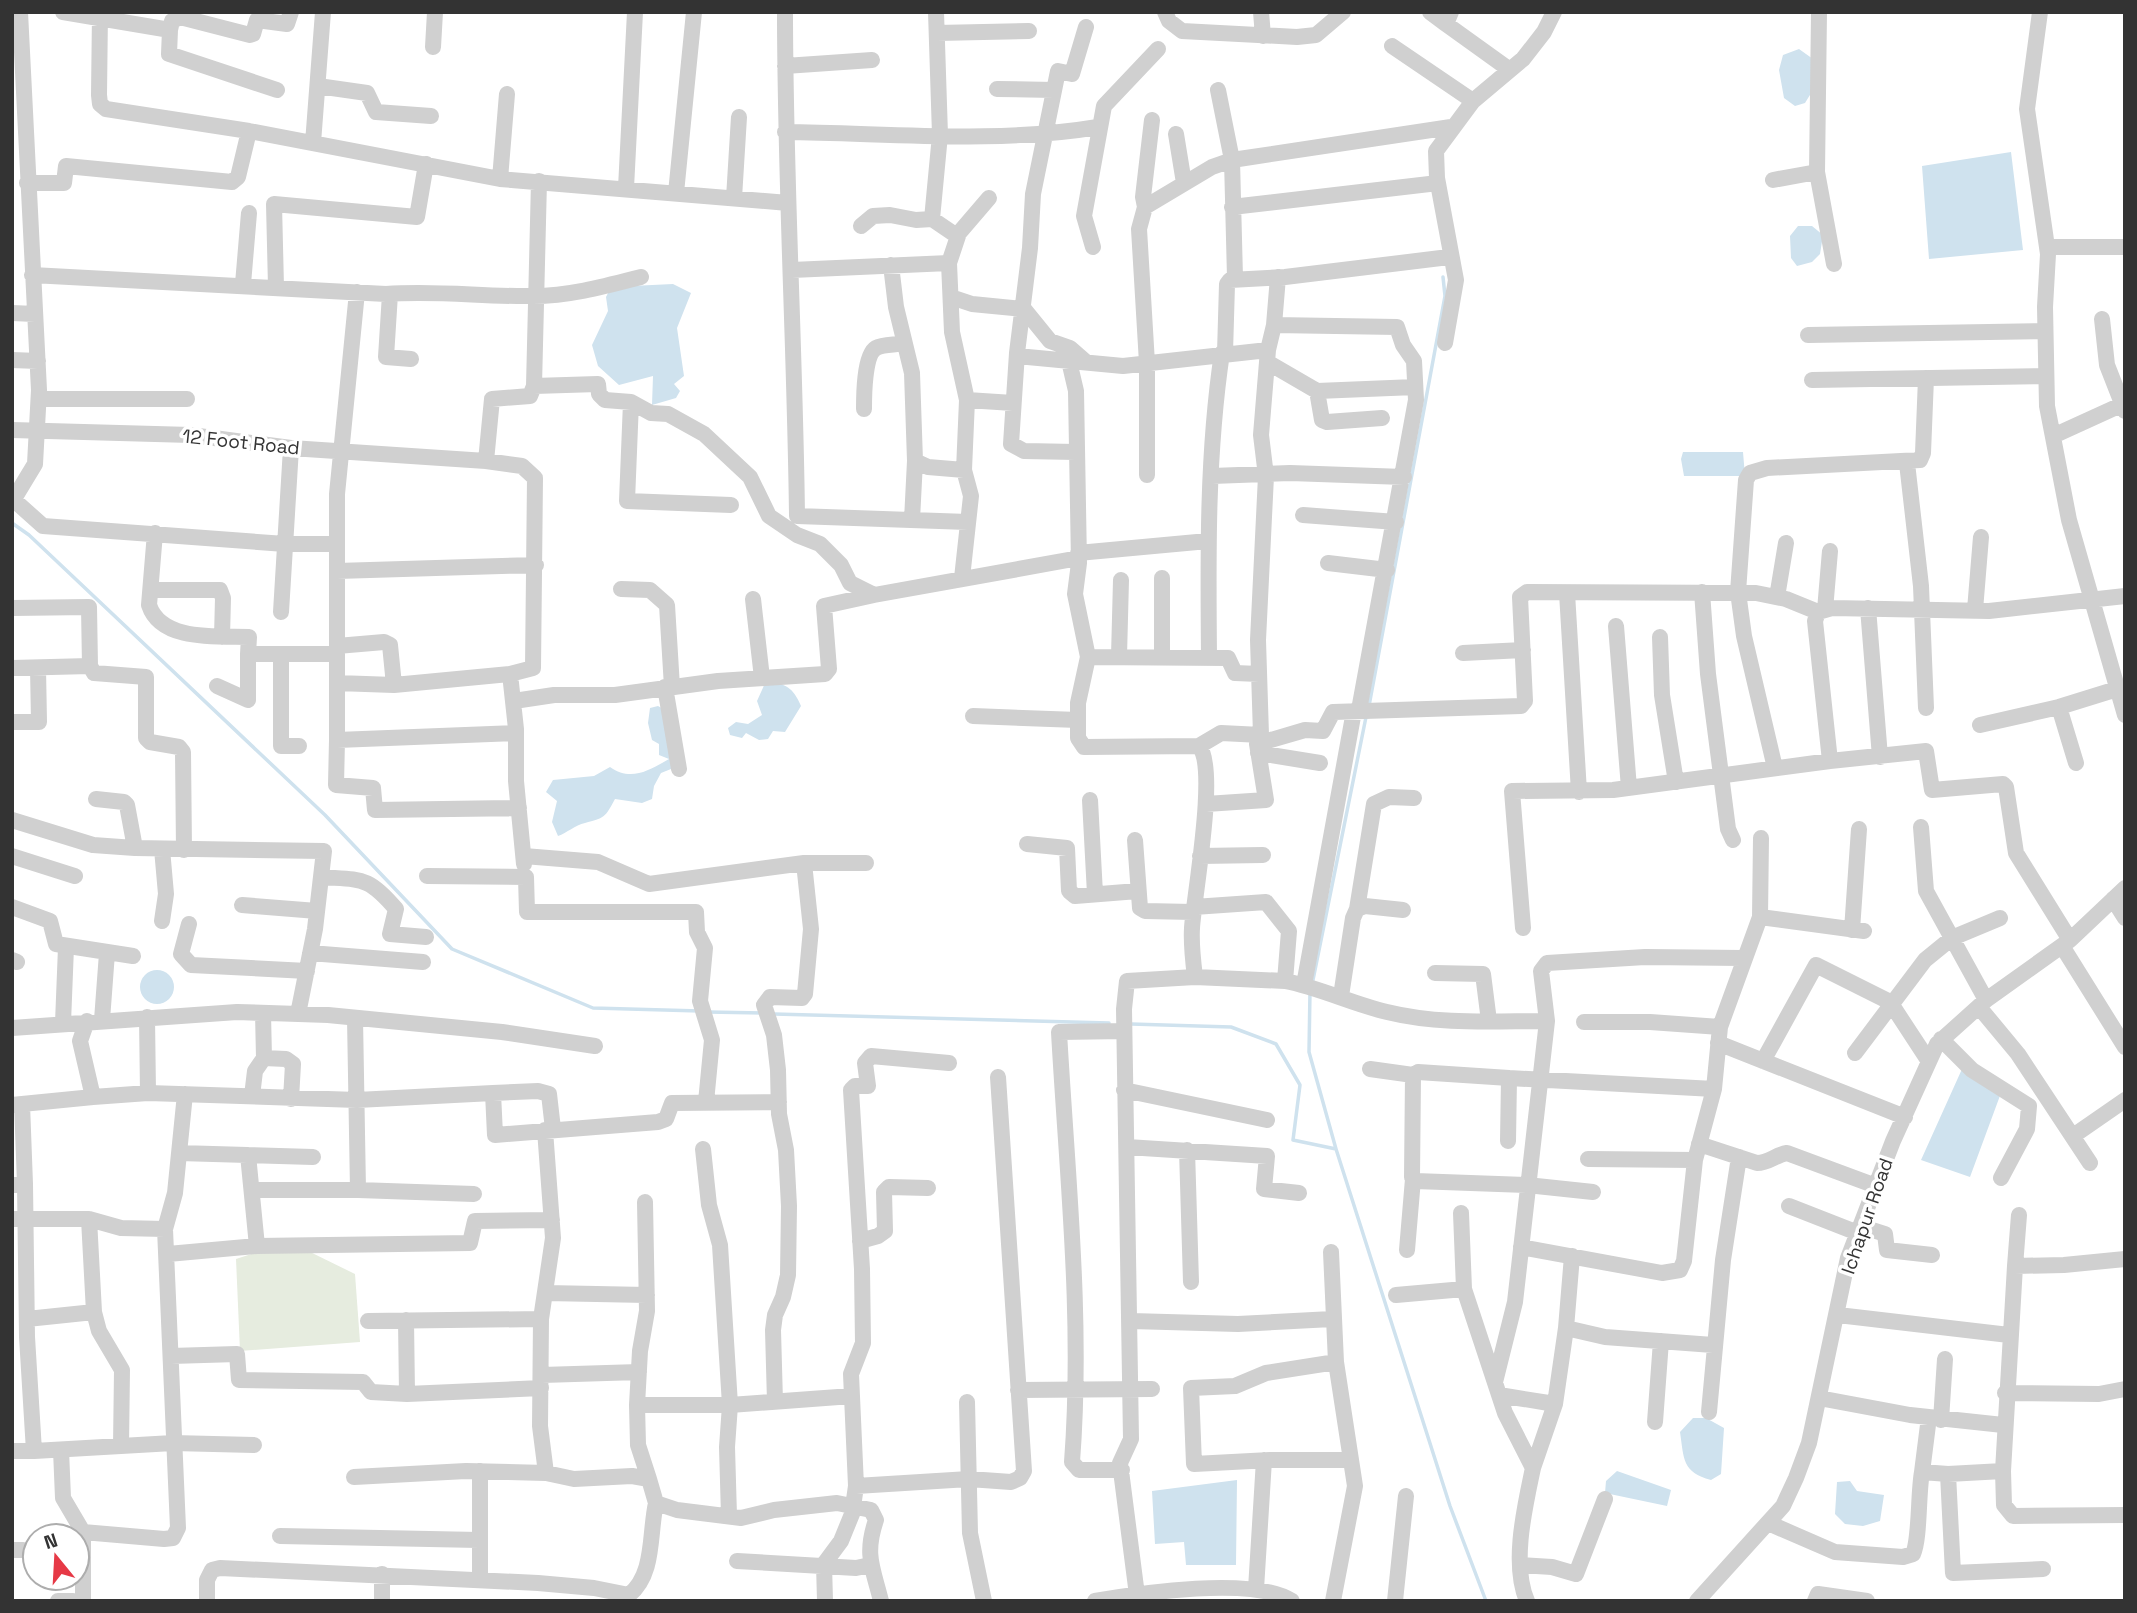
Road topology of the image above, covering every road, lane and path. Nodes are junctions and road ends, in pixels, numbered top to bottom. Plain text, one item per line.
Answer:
1 (20, 12) edge
2 (64, 12) edge
3 (291, 12) edge
4 (323, 12) edge
5 (435, 12) edge
6 (635, 12) edge
7 (694, 12) edge
8 (785, 12) edge
9 (936, 12) edge
10 (1165, 12) edge
11 (1261, 12) edge
12 (1343, 12) edge
13 (1430, 12) edge
14 (1555, 12) edge
15 (1819, 12) edge
16 (2040, 12) edge
17 (100, 15) edge
18 (1448, 18) edge
19 (1086, 27) dead end
20 (170, 30) junction
21 (1029, 31) dead end
22 (937, 33) junction
23 (1263, 36) junction
24 (17, 46) edge
25 (1392, 46) dead end
26 (433, 47) dead end
27 (1158, 49) dead end
28 (873, 60) dead end
29 (785, 66) junction
30 (1510, 70) junction
31 (318, 86) junction
32 (997, 89) dead end
33 (277, 90) dead end
34 (1054, 90) junction
35 (1218, 90) dead end
36 (507, 94) dead end
37 (1473, 101) junction
38 (432, 116) dead end
39 (739, 117) dead end
40 (1152, 120) dead end
41 (1098, 127) junction
42 (1451, 127) junction
43 (249, 131) junction
44 (785, 132) junction
45 (1045, 134) junction
46 (1176, 134) dead end
47 (940, 135) junction
48 (313, 143) junction
49 (1232, 160) junction
50 (426, 164) junction
51 (1817, 172) junction
52 (500, 179) junction
53 (1773, 180) dead end
54 (539, 181) junction
55 (27, 183) junction
56 (1184, 183) junction
57 (1438, 183) junction
58 (626, 188) junction
59 (676, 193) junction
60 (734, 198) junction
61 (989, 198) dead end
62 (788, 203) junction
63 (1145, 207) junction
64 (1232, 207) junction
65 (248, 213) dead end
66 (932, 219) junction
67 (861, 226) dead end
68 (12, 231) edge
69 (30, 234) junction
70 (957, 236) junction
71 (1093, 247) dead end
72 (2047, 247) junction
73 (2125, 247) edge
74 (1449, 257) junction
75 (949, 263) junction
76 (1834, 264) dead end
77 (891, 265) junction
78 (792, 270) junction
79 (32, 275) junction
80 (641, 277) dead end
81 (1278, 277) junction
82 (1236, 278) junction
83 (243, 285) junction
84 (276, 287) junction
85 (356, 292) junction
86 (390, 294) junction
87 (534, 296) junction
88 (951, 297) junction
89 (1024, 309) junction
90 (12, 313) edge
91 (35, 313) junction
92 (2102, 319) dead end
93 (1274, 325) junction
94 (2045, 331) junction
95 (1808, 335) dead end
96 (904, 343) junction
97 (1445, 343) dead end
98 (1224, 353) junction
99 (1017, 356) junction
100 (1268, 356) junction
101 (411, 359) dead end
102 (12, 360) edge
103 (37, 361) junction
104 (1069, 361) junction
105 (1086, 362) junction
106 (1147, 363) junction
107 (2045, 376) junction
108 (1926, 378) junction
109 (1812, 380) dead end
110 (534, 386) junction
111 (1415, 387) junction
112 (1317, 391) junction
113 (39, 399) junction
114 (187, 399) dead end
115 (967, 400) junction
116 (631, 402) junction
117 (1013, 403) junction
118 (2123, 408) edge
119 (864, 410) dead end
120 (1382, 418) dead end
121 (12, 430) edge
122 (37, 431) junction
123 (2053, 436) junction
124 (291, 448) junction
125 (340, 451) junction
126 (1076, 452) junction
127 (478, 460) junction
128 (915, 461) junction
129 (1907, 463) junction
130 (964, 470) junction
131 (1147, 475) dead end
132 (1212, 476) junction
133 (1266, 476) junction
134 (1404, 477) junction
135 (13, 501) edge
136 (731, 505) dead end
137 (1303, 515) dead end
138 (912, 520) junction
139 (968, 522) junction
140 (1396, 522) junction
141 (155, 533) junction
142 (1981, 537) dead end
143 (1208, 541) junction
144 (1786, 543) dead end
145 (285, 544) junction
146 (337, 544) junction
147 (1830, 551) dead end
148 (1079, 555) junction
149 (1328, 563) dead end
150 (536, 565) junction
151 (1387, 570) junction
152 (337, 571) junction
153 (962, 578) junction
154 (1162, 578) dead end
155 (1121, 580) dead end
156 (621, 589) dead end
157 (151, 590) junction
158 (1702, 592) junction
159 (1738, 592) junction
160 (1567, 593) junction
161 (874, 595) junction
162 (2125, 596) edge
163 (1777, 597) junction
164 (753, 599) dead end
165 (2091, 599) junction
166 (12, 608) edge
167 (1868, 608) junction
168 (1921, 609) junction
169 (1975, 610) junction
170 (1821, 611) junction
171 (281, 612) dead end
172 (1616, 626) dead end
173 (222, 636) junction
174 (1660, 637) dead end
175 (337, 650) junction
176 (1523, 650) junction
177 (1463, 653) dead end
178 (248, 654) junction
179 (281, 654) junction
180 (1119, 656) junction
181 (1162, 656) junction
182 (1209, 656) junction
183 (1087, 657) junction
184 (90, 666) junction
185 (12, 668) edge
186 (38, 668) junction
187 (510, 674) junction
188 (1259, 674) junction
189 (762, 678) junction
190 (337, 683) junction
191 (394, 685) junction
192 (217, 686) dead end
193 (669, 687) junction
194 (2117, 689) junction
195 (514, 701) junction
196 (2059, 707) junction
197 (1926, 708) dead end
198 (1363, 710) junction
199 (2125, 715) edge
200 (973, 716) dead end
201 (1078, 720) junction
202 (12, 722) edge
203 (1980, 725) dead end
204 (516, 733) junction
205 (337, 740) junction
206 (1259, 744) junction
207 (299, 746) dead end
208 (1199, 746) junction
209 (1880, 757) junction
210 (1830, 761) junction
211 (1320, 763) dead end
212 (2076, 764) dead end
213 (1775, 768) junction
214 (679, 769) dead end
215 (1722, 775) junction
216 (1676, 782) junction
217 (1629, 788) junction
218 (1579, 792) junction
219 (1414, 798) dead end
220 (96, 799) dead end
221 (1090, 800) dead end
222 (1206, 804) junction
223 (519, 808) junction
224 (12, 820) edge
225 (1921, 827) dead end
226 (1859, 829) dead end
227 (1761, 838) dead end
228 (1135, 840) dead end
229 (1733, 840) dead end
230 (1027, 844) dead end
231 (135, 848) junction
232 (1067, 848) junction
233 (162, 849) junction
234 (1092, 849) junction
235 (184, 850) junction
236 (1263, 855) dead end
237 (12, 856) edge
238 (524, 856) junction
239 (1200, 856) junction
240 (804, 863) junction
241 (866, 863) dead end
242 (75, 876) dead end
243 (427, 876) dead end
244 (321, 877) junction
245 (526, 877) junction
246 (1138, 891) junction
247 (1095, 894) junction
248 (2119, 894) edge
249 (242, 905) dead end
250 (12, 907) edge
251 (1194, 909) junction
252 (1357, 909) junction
253 (1403, 910) dead end
254 (317, 911) junction
255 (1760, 917) junction
256 (2000, 918) dead end
257 (2125, 918) edge
258 (162, 921) dead end
259 (189, 924) dead end
260 (1523, 928) dead end
261 (426, 937) dead end
262 (1952, 938) junction
263 (2066, 943) junction
264 (66, 947) junction
265 (107, 953) junction
266 (310, 953) junction
267 (133, 956) dead end
268 (1743, 958) junction
269 (423, 962) dead end
270 (307, 971) junction
271 (1435, 972) dead end
272 (1195, 977) junction
273 (1285, 981) junction
274 (1309, 986) junction
275 (1341, 996) junction
276 (1890, 1002) junction
277 (1983, 1004) junction
278 (263, 1013) junction
279 (298, 1014) junction
280 (147, 1017) junction
281 (355, 1018) junction
282 (94, 1021) junction
283 (1489, 1021) junction
284 (1547, 1021) junction
285 (1584, 1022) dead end
286 (64, 1023) junction
287 (1124, 1026) junction
288 (12, 1028) edge
289 (1719, 1035) junction
290 (1941, 1039) junction
291 (595, 1046) dead end
292 (2125, 1047) edge
293 (1855, 1053) dead end
294 (264, 1058) junction
295 (1763, 1060) junction
296 (1928, 1060) junction
297 (949, 1063) dead end
298 (1370, 1069) dead end
299 (1413, 1075) junction
300 (998, 1077) dead end
301 (1509, 1078) junction
302 (1542, 1080) junction
303 (1714, 1089) junction
304 (1124, 1090) junction
305 (148, 1093) junction
306 (493, 1093) junction
307 (185, 1094) junction
308 (251, 1096) junction
309 (93, 1097) junction
310 (291, 1099) junction
311 (357, 1100) junction
312 (2125, 1100) edge
313 (706, 1102) junction
314 (779, 1102) junction
315 (17, 1105) edge
316 (1905, 1117) junction
317 (1267, 1121) dead end
318 (549, 1129) junction
319 (2073, 1136) junction
320 (1508, 1141) dead end
321 (1127, 1147) junction
322 (703, 1149) dead end
323 (1187, 1150) junction
324 (1697, 1152) junction
325 (178, 1153) junction
326 (248, 1155) junction
327 (313, 1157) dead end
328 (1740, 1157) junction
329 (1588, 1159) dead end
330 (2090, 1163) dead end
331 (2001, 1178) dead end
332 (1413, 1179) junction
333 (18, 1184) edge
334 (1527, 1185) junction
335 (1876, 1186) junction
336 (928, 1188) dead end
337 (252, 1190) junction
338 (358, 1190) junction
339 (1593, 1192) dead end
340 (1299, 1193) dead end
341 (474, 1194) dead end
342 (645, 1202) dead end
343 (1788, 1206) dead end
344 (1461, 1213) dead end
345 (2019, 1215) dead end
346 (19, 1219) edge
347 (89, 1219) junction
348 (552, 1220) junction
349 (165, 1229) junction
350 (1859, 1230) junction
351 (860, 1241) junction
352 (257, 1246) junction
353 (19, 1247) edge
354 (1521, 1247) junction
355 (1407, 1250) dead end
356 (1331, 1252) dead end
357 (168, 1254) junction
358 (1932, 1255) dead end
359 (1572, 1256) junction
360 (2125, 1258) edge
361 (2015, 1266) junction
362 (1191, 1282) dead end
363 (1464, 1289) junction
364 (546, 1293) junction
365 (647, 1294) junction
366 (1396, 1295) dead end
367 (94, 1312) junction
368 (1838, 1315) junction
369 (27, 1319) junction
370 (541, 1319) junction
371 (1332, 1319) junction
372 (368, 1321) dead end
373 (407, 1321) junction
374 (1131, 1321) junction
375 (1566, 1328) junction
376 (2009, 1335) junction
377 (20, 1336) edge
378 (1661, 1341) junction
379 (1713, 1345) junction
380 (171, 1356) junction
381 (1945, 1359) dead end
382 (1336, 1362) junction
383 (639, 1372) junction
384 (541, 1382) junction
385 (1076, 1387) junction
386 (1497, 1388) junction
387 (1131, 1389) junction
388 (1152, 1389) dead end
389 (2125, 1389) edge
390 (1018, 1390) junction
391 (2005, 1393) junction
392 (407, 1394) junction
393 (852, 1396) junction
394 (1819, 1398) junction
395 (775, 1402) junction
396 (967, 1402) dead end
397 (1555, 1404) junction
398 (637, 1405) junction
399 (730, 1405) junction
400 (1709, 1412) dead end
401 (1935, 1418) junction
402 (1655, 1422) dead end
403 (2003, 1425) junction
404 (173, 1443) junction
405 (254, 1445) dead end
406 (121, 1446) junction
407 (61, 1450) junction
408 (12, 1451) edge
409 (34, 1451) junction
410 (1264, 1460) junction
411 (1349, 1461) junction
412 (1533, 1468) junction
413 (1122, 1470) junction
414 (480, 1471) junction
415 (2003, 1471) junction
416 (1922, 1472) junction
417 (546, 1473) junction
418 (1948, 1474) junction
419 (354, 1477) dead end
420 (649, 1479) junction
421 (969, 1479) junction
422 (856, 1486) junction
423 (1406, 1496) dead end
424 (1605, 1499) dead end
425 (656, 1503) junction
426 (854, 1506) junction
427 (2125, 1515) edge
428 (729, 1516) junction
429 (77, 1522) edge
430 (1768, 1523) junction
431 (91, 1533) edge
432 (280, 1536) dead end
433 (479, 1540) junction
434 (737, 1561) dead end
435 (824, 1564) junction
436 (870, 1564) junction
437 (1521, 1565) junction
438 (2043, 1569) dead end
439 (382, 1574) junction
440 (480, 1580) junction
441 (1262, 1594) edge
442 (1137, 1595) junction
443 (629, 1598) edge
444 (58, 1601) edge
445 (73, 1601) edge
446 (206, 1601) edge
447 (382, 1601) edge
448 (825, 1601) edge
449 (881, 1601) edge
450 (984, 1601) edge
451 (1095, 1601) edge
452 (1292, 1601) edge
453 (1333, 1601) edge
454 (1395, 1601) edge
455 (1527, 1601) edge
456 (1697, 1601) edge
457 (1815, 1601) edge
458 (1867, 1601) edge

1 - 24 street
2 - 17 street
3 - 20 street
4 - 31 street
5 - 26 street
6 - 58 street
7 - 59 street
8 - 29 street
9 - 22 street
10 - 23 street
11 - 23 street
12 - 23 street
13 - 18 street
14 - 30 street
15 - 51 street
16 - 72 street
17 - 20 street
17 - 43 street
18 - 30 street
19 - 34 street
20 - 33 street
21 - 22 street
22 - 47 street
24 - 55 street
25 - 37 street
27 - 41 street
28 - 29 street
29 - 44 street
30 - 37 street
31 - 38 street
31 - 48 street
32 - 34 street
34 - 45 street
35 - 49 street
36 - 52 street
37 - 42 street
39 - 60 street
40 - 63 street
41 - 45 street
41 - 71 street
42 - 49 street
42 - 57 street
43 - 48 street
43 - 55 street
44 - 47 street
44 - 62 street
45 - 47 street
45 - 89 street
46 - 56 street
47 - 66 street
48 - 50 street
49 - 56 street
49 - 64 street
50 - 52 street
50 - 84 street
51 - 53 street
51 - 76 street
52 - 54 street
54 - 58 street
54 - 87 street
55 - 69 street
56 - 63 street
57 - 64 street
57 - 74 street
58 - 59 street
59 - 60 street
60 - 62 street
61 - 70 street
62 - 78 street
63 - 106 street
64 - 82 street
65 - 83 street
66 - 67 street
66 - 70 street
68 - 69 street
69 - 79 street
70 - 75 street
72 - 73 street
72 - 94 street
74 - 81 street
74 - 97 street
75 - 77 street
75 - 88 street
77 - 78 street
77 - 96 street
78 - 138 street
79 - 83 street
79 - 91 street
80 - 87 street
81 - 82 street
81 - 93 street
82 - 98 street
83 - 84 street
84 - 85 street
85 - 86 street
85 - 125 street
86 - 87 street
86 - 101 street
87 - 110 street
88 - 89 street
88 - 115 street
89 - 99 street
89 - 105 street
90 - 91 street
91 - 103 street
92 - 118 street
93 - 100 street
93 - 111 street
94 - 95 street
94 - 107 street
96 - 119 street
96 - 128 street
98 - 100 street
98 - 106 street
98 - 132 street
99 - 104 street
99 - 117 street
100 - 112 street
100 - 133 street
102 - 103 street
103 - 113 street
104 - 105 street
104 - 126 street
105 - 106 street
106 - 131 street
107 - 108 street
107 - 123 street
108 - 109 street
108 - 129 street
110 - 116 street
110 - 127 street
111 - 112 street
111 - 134 street
112 - 120 street
113 - 114 street
113 - 122 street
115 - 117 street
115 - 130 street
116 - 136 street
116 - 161 street
117 - 126 street
118 - 123 street
121 - 122 street, 12 Foot Road
122 - 124 street, 12 Foot Road
122 - 135 street
123 - 165 street
124 - 125 street, 12 Foot Road
124 - 145 street
125 - 127 street, 12 Foot Road
125 - 146 street
126 - 148 street
127 - 150 street, 12 Foot Road
128 - 130 street
128 - 138 street
129 - 159 street
129 - 168 street
130 - 139 street
132 - 133 street
132 - 143 street
133 - 134 street
133 - 188 street
134 - 140 street
135 - 141 street
137 - 140 street
138 - 139 street
139 - 153 street
140 - 151 street
141 - 145 street
141 - 157 street
142 - 169 street
143 - 148 street
143 - 182 street
144 - 163 street
145 - 146 street
145 - 171 street
146 - 152 street
147 - 170 street
148 - 153 street
148 - 183 street
149 - 151 street
150 - 152 street
150 - 187 street, 12 Foot Road
151 - 198 street
152 - 175 street
153 - 161 street
154 - 181 street
155 - 180 street
156 - 193 street
157 - 173 street
157 - 173 street
158 - 159 street
158 - 160 street
158 - 215 street
159 - 163 street
159 - 213 street
160 - 176 street
160 - 218 street
161 - 189 street
162 - 165 street
163 - 170 street
164 - 189 street
165 - 169 street
165 - 194 street
166 - 184 street
167 - 168 street
167 - 170 street
167 - 209 street
168 - 169 street
168 - 197 street
170 - 210 street
172 - 217 street
173 - 178 street
174 - 216 street
175 - 179 street
175 - 190 street
175 - 191 street
176 - 177 street
176 - 198 street
178 - 179 street
178 - 192 street
179 - 207 street
180 - 181 street
180 - 183 street
181 - 182 street
182 - 188 street
183 - 201 street
184 - 186 street
184 - 235 street
185 - 186 street
186 - 202 street
187 - 191 street
187 - 195 street
188 - 206 street
189 - 193 street
190 - 191 street
190 - 205 street
193 - 195 street
193 - 214 street
194 - 196 street
194 - 199 street
195 - 204 street
196 - 203 street
196 - 212 street
198 - 206 street
198 - 274 street
200 - 201 street
201 - 208 street
204 - 205 street
204 - 223 street
205 - 223 street
206 - 208 street
206 - 211 street
206 - 222 street
208 - 222 street
209 - 210 street
209 - 263 street
210 - 213 street
213 - 215 street
215 - 216 street
215 - 229 street
216 - 217 street
217 - 218 street
218 - 260 street
219 - 252 street
220 - 231 street
221 - 234 street
222 - 239 street
223 - 238 street
224 - 231 street
225 - 262 street
226 - 255 street
227 - 255 street
228 - 246 street
230 - 232 street
231 - 233 street
232 - 234 street
232 - 247 street
233 - 235 street
233 - 258 street
234 - 247 street
235 - 244 street
236 - 239 street
237 - 242 street
238 - 240 street
238 - 245 street
239 - 251 street
240 - 241 street
240 - 314 street
243 - 245 street
244 - 254 street
244 - 261 street
245 - 313 street
246 - 247 street
246 - 251 street
248 - 257 street
248 - 263 street, Ichapur Road
249 - 254 street
250 - 264 street
251 - 272 street
251 - 273 street
252 - 253 street
252 - 275 street
254 - 266 street
255 - 268 street
256 - 262 street
259 - 270 street
262 - 276 street
262 - 277 street
263 - 277 street, Ichapur Road
263 - 292 street
264 - 265 street
264 - 286 street
265 - 267 street
265 - 282 street
266 - 269 street
266 - 270 street
268 - 284 street
268 - 289 street
270 - 279 street
271 - 283 street
272 - 273 street
272 - 287 street
273 - 274 street
274 - 275 street
275 - 283 street
276 - 293 street
276 - 295 street
276 - 296 street
277 - 290 street, Ichapur Road
277 - 319 street
278 - 279 street
278 - 280 street
278 - 294 street
279 - 281 street
280 - 282 street
280 - 305 street
281 - 291 street
281 - 311 street
282 - 286 street
282 - 309 street
283 - 284 street
284 - 302 street
285 - 289 street
286 - 288 street
287 - 304 street
287 - 385 street
289 - 295 street
289 - 303 street
290 - 296 street, Ichapur Road
290 - 331 street
294 - 308 street
294 - 310 street
295 - 316 street
296 - 316 street, Ichapur Road
297 - 351 street
298 - 299 street
299 - 301 street
299 - 332 street
300 - 390 street
301 - 302 street
301 - 320 street
302 - 303 street
302 - 334 street
303 - 324 street
304 - 317 street
304 - 321 street
305 - 307 street
305 - 309 street
306 - 311 street
306 - 318 street
306 - 318 street
307 - 308 street
307 - 325 street
308 - 310 street
309 - 315 street
310 - 311 street
311 - 338 street
312 - 319 street
313 - 314 street
313 - 318 street
314 - 395 street
315 - 333 street
316 - 335 street, Ichapur Road
318 - 348 street
319 - 330 street
321 - 323 street
321 - 374 street
322 - 399 street
323 - 340 street
323 - 362 street
324 - 328 street
324 - 329 street
324 - 359 street
325 - 326 street
325 - 349 street
326 - 327 street
326 - 337 street
328 - 335 street
328 - 379 street
332 - 334 street
332 - 355 street
333 - 346 street
334 - 339 street
334 - 354 street
335 - 350 street, Ichapur Road
336 - 351 street
337 - 338 street
337 - 352 street
338 - 341 street
342 - 365 street
343 - 350 street
344 - 363 street
345 - 361 street
346 - 347 street
346 - 353 street
347 - 349 street
347 - 367 street
348 - 352 street
348 - 364 street
349 - 357 street
350 - 358 street
350 - 368 street, Ichapur Road
351 - 393 street
352 - 357 street
353 - 369 street
354 - 359 street
354 - 386 street
356 - 371 street
357 - 380 street
359 - 375 street
360 - 361 street
361 - 376 street
363 - 366 street
363 - 386 street
364 - 365 street
364 - 370 street
365 - 383 street
367 - 369 street
367 - 406 street
368 - 376 street
368 - 394 street, Ichapur Road
369 - 377 street
370 - 373 street
370 - 384 street
371 - 374 street
371 - 382 street
372 - 373 street
373 - 392 street
374 - 387 street
375 - 378 street
375 - 397 street
376 - 391 street
377 - 409 street
378 - 379 street
378 - 402 street
379 - 400 street
380 - 392 street
380 - 404 street
381 - 401 street
382 - 410 street
382 - 411 street
383 - 384 street
383 - 398 street
384 - 392 street
384 - 417 street
385 - 387 street
385 - 390 street
385 - 413 street
386 - 397 street
386 - 412 street
387 - 388 street
387 - 413 street
389 - 391 street
390 - 421 street
391 - 403 street
393 - 395 street
393 - 422 street
394 - 401 street
394 - 430 street, Ichapur Road
395 - 399 street
396 - 421 street
397 - 412 street
398 - 399 street
398 - 420 street
399 - 428 street
401 - 403 street
401 - 416 street
403 - 415 street
404 - 405 street
404 - 406 street
404 - 431 street
406 - 407 street
407 - 409 street
407 - 429 street
408 - 409 street
410 - 411 street
410 - 441 street
411 - 453 street
412 - 437 street
413 - 442 street
414 - 417 street
414 - 419 street
414 - 433 street
415 - 418 street
415 - 427 street
416 - 418 street
416 - 430 street
417 - 420 street
418 - 438 street
420 - 425 street
421 - 422 street
421 - 450 street
422 - 426 street
423 - 454 street
424 - 437 street
425 - 428 street
425 - 443 street
426 - 428 street
426 - 435 street
426 - 436 street
430 - 456 street, Ichapur Road
432 - 433 street
433 - 440 street
434 - 435 street
435 - 436 street
435 - 448 street
436 - 449 street
437 - 455 street
439 - 440 street
439 - 446 street
439 - 447 street
440 - 443 street
441 - 442 street
441 - 452 street
442 - 451 street
444 - 445 street
457 - 458 street

